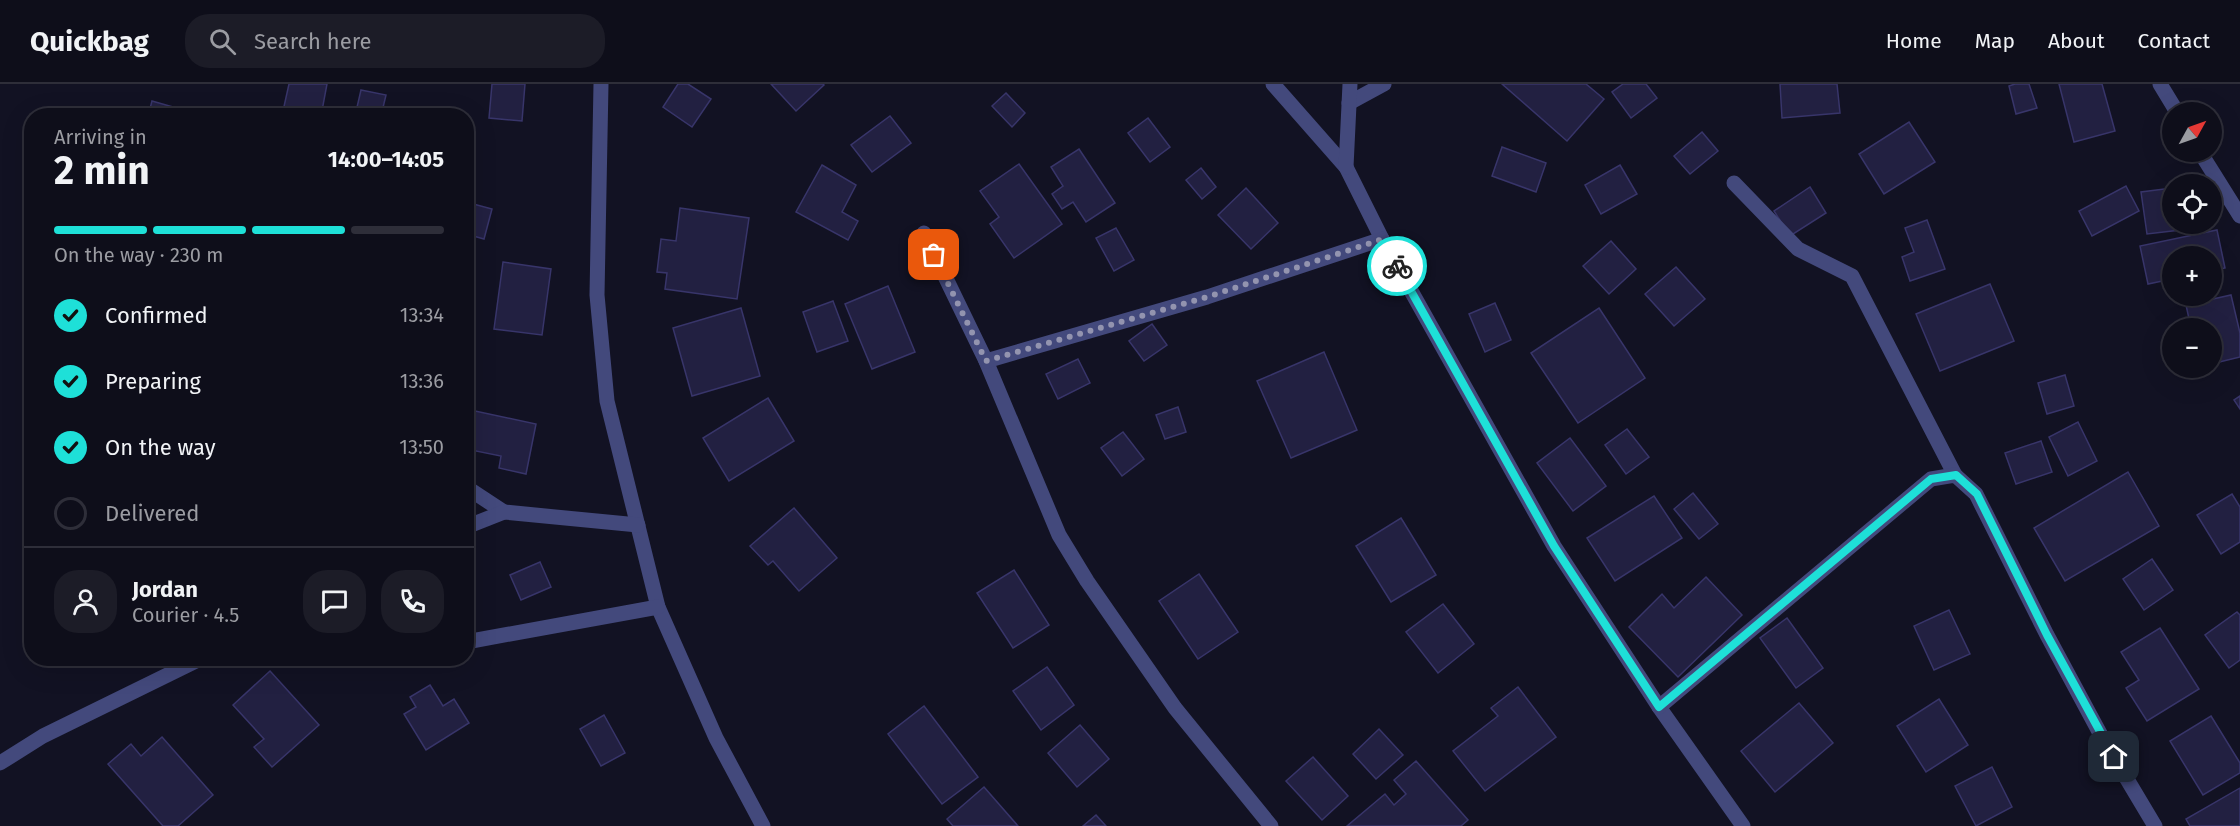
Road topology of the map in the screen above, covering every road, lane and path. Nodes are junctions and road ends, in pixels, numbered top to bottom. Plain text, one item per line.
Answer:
1 (601, 84) edge
2 (1273, 84) edge
3 (1350, 84) edge
4 (1384, 84) edge
5 (2160, 84) edge
6 (2171, 102) edge
7 (1349, 103) junction
8 (2206, 162) edge
9 (1346, 167) junction
10 (1734, 183) dead end
11 (2240, 216) edge
12 (924, 233) dead end
13 (1383, 239) junction
14 (986, 361) junction
15 (1956, 475) junction
16 (474, 492) edge
17 (504, 512) junction
18 (474, 524) edge
19 (638, 525) junction
20 (658, 607) junction
21 (474, 641) edge
22 (186, 666) edge
23 (1659, 707) junction
24 (0, 763) edge
25 (762, 826) edge
26 (1271, 826) edge
27 (1743, 826) edge
28 (2155, 826) edge

1 - 19 street
2 - 9 street
3 - 7 street
4 - 7 street
5 - 6 street
7 - 9 street
8 - 11 street
9 - 13 street
10 - 15 street
12 - 14 street
13 - 14 street
13 - 23 street
14 - 26 street
15 - 23 street
15 - 28 street
16 - 17 street
17 - 18 street
17 - 19 street
19 - 20 street
20 - 21 street
20 - 25 street
22 - 24 street
23 - 27 street

